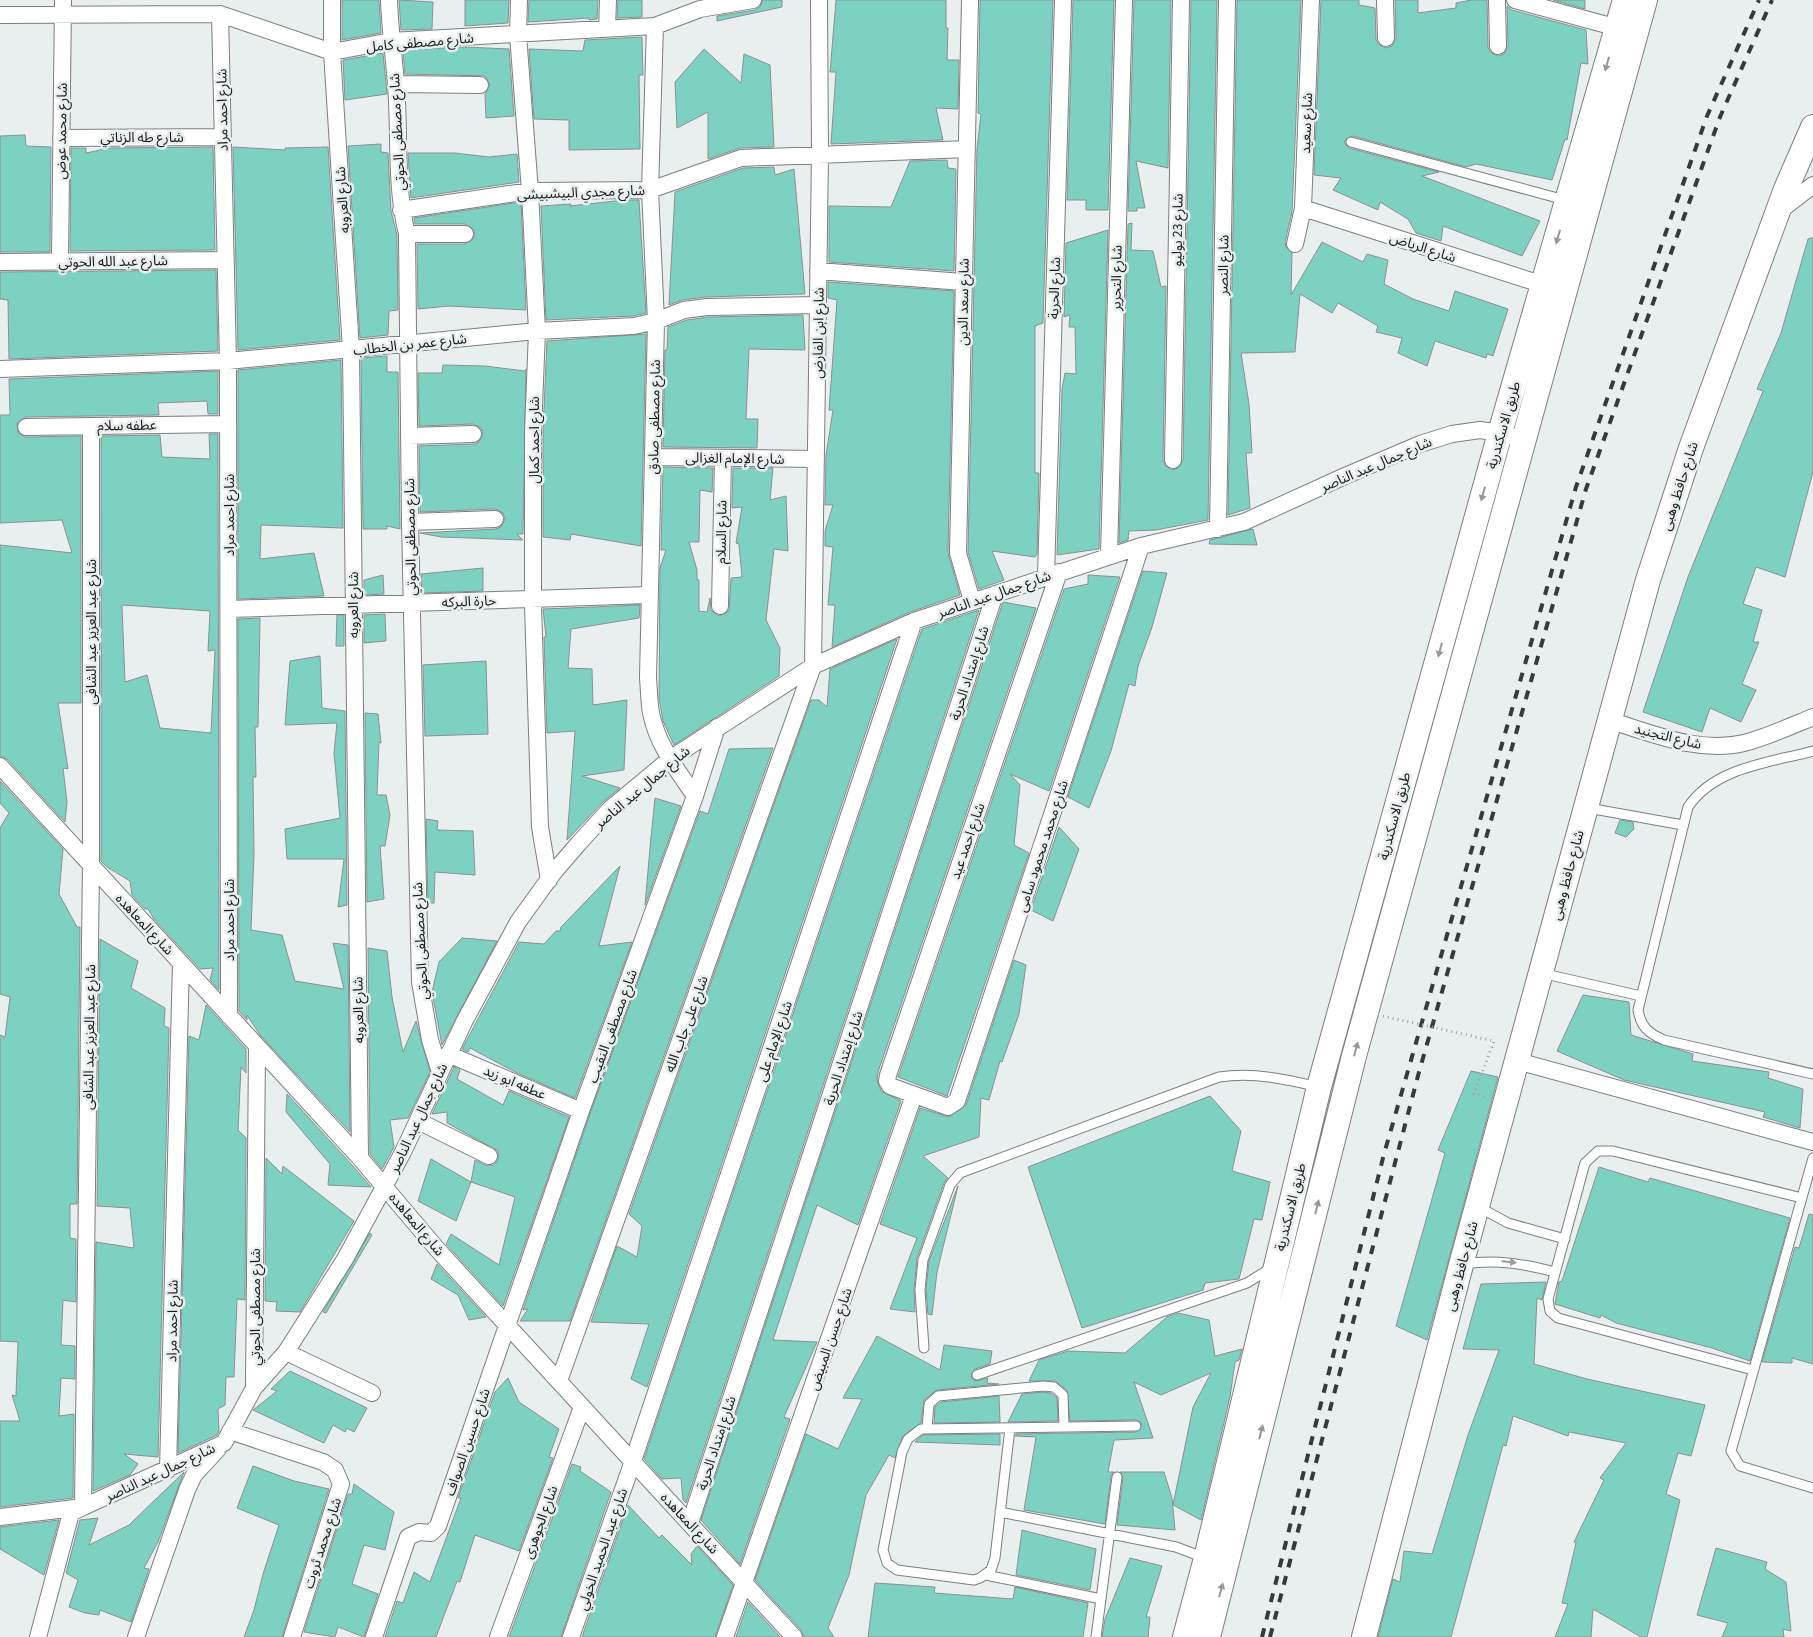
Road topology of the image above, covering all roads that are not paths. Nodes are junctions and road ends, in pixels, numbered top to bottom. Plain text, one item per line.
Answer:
1 (332, 0) edge
2 (389, 0) edge
3 (519, 0) edge
4 (608, 0) edge
5 (753, 0) edge
6 (819, 0) edge
7 (970, 0) edge
8 (1063, 0) edge
9 (1124, 0) edge
10 (1181, 0) edge
11 (1228, 0) edge
12 (1311, 0) edge
13 (1385, 0) edge
14 (1497, 0) edge
15 (1515, 0) edge
16 (1626, 0) edge
17 (1645, 0) edge
18 (700, 4) edge
19 (63, 7) edge
20 (188, 7) edge
21 (220, 14) junction
22 (0, 15) edge
23 (655, 26) junction
24 (1618, 28) junction
25 (607, 29) junction
26 (518, 35) junction
27 (1386, 38) dead end
28 (391, 41) junction
29 (1498, 46) dead end
30 (332, 52) junction
31 (396, 84) junction
32 (480, 85) dead end
33 (1813, 127) edge
34 (223, 137) junction
35 (61, 138) junction
36 (1351, 142) dead end
37 (967, 149) junction
38 (820, 154) junction
39 (1813, 185) edge
40 (650, 190) junction
41 (530, 191) junction
42 (1568, 200) junction
43 (1303, 208) junction
44 (401, 210) junction
45 (1777, 212) junction
46 (407, 234) junction
47 (465, 234) dead end
48 (1296, 244) dead end
49 (226, 260) junction
50 (0, 262) edge
51 (60, 262) junction
52 (818, 271) junction
53 (963, 282) junction
54 (1544, 285) junction
55 (818, 305) junction
56 (656, 321) junction
57 (537, 331) junction
58 (408, 345) junction
59 (352, 350) junction
60 (228, 361) junction
61 (0, 369) edge
62 (228, 424) junction
63 (91, 426) junction
64 (26, 427) dead end
65 (473, 434) dead end
66 (409, 436) junction
67 (1511, 436) junction
68 (654, 457) junction
69 (723, 458) junction
70 (816, 459) junction
71 (1173, 460) dead end
72 (495, 519) dead end
73 (410, 522) junction
74 (1218, 529) junction
75 (1141, 546) junction
76 (1109, 555) junction
77 (1052, 574) junction
78 (995, 594) junction
79 (648, 595) junction
80 (533, 599) junction
81 (972, 601) junction
82 (411, 603) junction
83 (352, 606) junction
84 (720, 606) dead end
85 (230, 609) junction
86 (914, 621) junction
87 (813, 666) junction
88 (1813, 717) edge
89 (1608, 720) junction
90 (717, 727) junction
91 (1813, 751) edge
92 (670, 759) junction
93 (0, 766) edge
94 (695, 796) junction
95 (1585, 808) junction
96 (1683, 826) junction
97 (91, 865) junction
98 (548, 880) junction
99 (181, 963) junction
100 (1540, 972) junction
101 (1641, 996) junction
102 (229, 1016) junction
103 (257, 1046) junction
104 (448, 1054) junction
105 (1517, 1061) junction
106 (440, 1072) junction
107 (1813, 1074) edge
108 (1319, 1087) junction
109 (914, 1094) junction
110 (581, 1110) junction
111 (418, 1120) junction
112 (1813, 1142) edge
113 (489, 1156) dead end
114 (360, 1158) junction
115 (1813, 1158) edge
116 (385, 1187) junction
117 (1802, 1198) junction
118 (1478, 1206) junction
119 (1286, 1222) junction
120 (1311, 1233) junction
121 (1564, 1239) junction
122 (1461, 1265) junction
123 (1275, 1266) junction
124 (1301, 1268) junction
125 (1556, 1272) junction
126 (508, 1326) junction
127 (924, 1348) dead end
128 (286, 1352) junction
129 (1753, 1370) junction
130 (977, 1375) dead end
131 (559, 1381) junction
132 (254, 1388) junction
133 (372, 1393) dead end
134 (582, 1407) junction
135 (1136, 1426) dead end
136 (1064, 1427) junction
137 (927, 1428) junction
138 (1010, 1428) junction
139 (227, 1437) junction
140 (633, 1461) junction
141 (168, 1470) junction
142 (1117, 1477) dead end
143 (1813, 1488) edge
144 (83, 1507) junction
145 (1000, 1512) junction
146 (0, 1517) edge
147 (690, 1523) junction
148 (1110, 1534) junction
149 (1217, 1561) junction
150 (986, 1575) junction
151 (746, 1583) junction
152 (1101, 1599) junction
153 (38, 1637) edge
154 (136, 1637) edge
155 (292, 1637) edge
156 (374, 1637) edge
157 (498, 1637) edge
158 (571, 1637) edge
159 (725, 1637) edge
160 (794, 1637) edge
161 (1096, 1637) edge
162 (1185, 1637) edge
163 (1208, 1637) edge
164 (1364, 1637) edge

1 - 30 street, شارع العروبه
2 - 28 street, شارع مصطفى الحوتي
3 - 26 street, شارع احمد كمال
4 - 25 street
5 - 18 street, شارع مصطفى كامل
6 - 38 street, شارع ابن الفارض
7 - 37 street, شارع سعد الدين
8 - 77 street, شارع الحرية
9 - 76 street, شارع التحرير
10 - 71 street, شارع 23 يوليو
11 - 74 street, شارع النصر
12 - 43 street, شارع سعيد
13 - 27 street
14 - 29 street
15 - 24 street
16 - 24 main road, طريق الاسكندرية
17 - 67 main road, طريق الاسكندرية
18 - 23 street, شارع مصطفى كامل
19 - 20 street, شارع مصطفى كامل
19 - 22 street, شارع مصطفى كامل
19 - 35 street, شارع محمد عوض
20 - 21 street, شارع مصطفى كامل
21 - 30 street, شارع مصطفى كامل
21 - 34 street, شارع احمد مراد
23 - 25 street, شارع مصطفى كامل
23 - 40 street, شارع مصطفى صادق
24 -> 42 main road, طريق الاسكندرية
25 - 26 street, شارع مصطفى كامل
26 - 28 street, شارع مصطفى كامل
26 - 41 street, شارع احمد كمال
28 - 30 street, شارع مصطفى كامل
28 - 31 street, شارع مصطفى الحوتي
30 - 59 street, شارع العروبه
31 - 32 street
31 - 44 street, شارع مصطفى الحوتي
33 - 45 main road, شارع حافظ وهبى
34 - 35 street, شارع طه الزناتي
34 - 49 street, شارع احمد مراد
35 - 51 street, شارع محمد عوض
36 - 42 lane
37 - 38 street, شارع مجدي البيشبيشى
37 - 53 street, شارع سعد الدين
38 - 40 street, شارع مجدي البيشبيشى
38 - 52 street, شارع ابن الفارض
39 - 45 street
40 - 41 street, شارع مجدي البيشبيشى
40 - 56 street, شارع مصطفى صادق
41 - 44 street, شارع مجدي البيشبيشى
41 - 57 street, شارع احمد كمال
42 -> 54 main road, طريق الاسكندرية
43 - 48 street, شارع سعيد
43 - 54 street, شارع الرياض
44 - 46 street, شارع مصطفى الحوتي
45 - 89 main road, شارع حافظ وهبى
46 - 47 street
46 - 58 street, شارع مصطفى الحوتي
49 - 51 street, شارع عبد الله الحوتي
49 - 60 street, شارع احمد مراد
50 - 51 street, شارع عبد الله الحوتي
52 - 53 street
52 - 55 street, شارع ابن الفارض
53 - 81 street, شارع سعد الدين
54 - 67 main road, طريق الاسكندرية
55 - 56 street, شارع عمر بن الخطاب
55 - 70 street, شارع ابن الفارض
56 - 57 street, شارع عمر بن الخطاب
56 - 68 street, شارع مصطفى صادق
57 - 58 street, شارع عمر بن الخطاب
57 - 80 street, شارع احمد كمال
58 - 59 street, شارع عمر بن الخطاب
58 - 66 street, شارع مصطفى الحوتي
59 - 60 street, شارع عمر بن الخطاب
59 - 83 street, شارع العروبه
60 - 61 street, شارع عمر بن الخطاب
60 - 62 street, شارع احمد مراد
62 - 63 street, عطفه سلام
62 - 85 street, شارع احمد مراد
63 - 64 street, عطفه سلام
63 - 97 street, شارع عبد العزيز عبد الشافى
65 - 66 street
66 - 73 street, شارع مصطفى الحوتي
67 - 74 street, شارع جمال عبد الناصر
67 -> 108 main road, طريق الاسكندرية
120 -> 67 main road, طريق الاسكندرية
68 - 69 street, شارع الإمام الغزالى
68 - 79 street, شارع مصطفى صادق
69 - 70 street, شارع الإمام الغزالى
69 - 84 street, شارع السلام
70 - 87 street, شارع ابن الفارض
72 - 73 street
73 - 82 street, شارع مصطفى الحوتي
74 - 75 street, شارع جمال عبد الناصر
75 - 76 street, شارع جمال عبد الناصر
75 - 109 street, شارع محمد محمود سامى
76 - 77 street, شارع جمال عبد الناصر
77 - 78 street, شارع جمال عبد الناصر
77 - 109 street, شارع احمد عيد
78 - 81 street, شارع جمال عبد الناصر
78 - 147 street, شارع إمتداد الحرية
79 - 80 street, حارة البركه
79 - 92 street, شارع مصطفى صادق
80 - 82 street, حارة البركه
80 - 98 street, شارع احمد كمال
81 - 86 street, شارع جمال عبد الناصر
82 - 83 street, حارة البركه
82 - 106 street, شارع مصطفى الحوتي
83 - 85 street, حارة البركه
83 - 114 street, شارع العروبه
85 - 102 street, شارع احمد مراد
86 - 87 street, شارع جمال عبد الناصر
86 - 140 street, شارع الإمام على
87 - 90 street, شارع جمال عبد الناصر
87 - 131 street, شارع على جاب الله
88 - 89 street, شارع التجنيد
89 - 95 main road, شارع حافظ وهبى
90 - 92 street, شارع جمال عبد الناصر
90 - 94 street, شارع مصطفى النقيب
91 - 96 lane
92 - 94 street, شارع مصطفى صادق
92 - 98 street, شارع جمال عبد الناصر
93 - 97 street, شارع المعاهده
94 - 110 street, شارع مصطفى النقيب
95 - 96 lane
95 - 100 main road, شارع حافظ وهبى
96 - 101 lane
97 - 99 street, شارع المعاهده
97 - 144 street, شارع عبد العزيز عبد الشافى
98 - 104 street, شارع جمال عبد الناصر
99 - 102 street, شارع المعاهده
99 - 141 street, شارع احمد مراد
100 - 101 lane
100 - 105 main road, شارع حافظ وهبى
101 - 107 lane
102 - 103 street, شارع المعاهده
103 - 114 street, شارع المعاهده
103 - 132 street, شارع مصطفى الحوتي
104 - 106 street, شارع جمال عبد الناصر
104 - 110 street, عطفه ابو زيد
105 - 112 street
105 - 118 main road, شارع حافظ وهبى
106 - 111 street, شارع جمال عبد الناصر
108 - 119 main road, طريق الاسكندرية
108 - 127 lane
109 - 151 street, شارع حسن المبيض
110 - 126 street, شارع مصطفى النقيب
111 - 113 street
111 - 116 street, شارع جمال عبد الناصر
114 - 116 street, شارع المعاهده
115 - 117 lane
116 - 126 street, شارع المعاهده
116 - 128 street, شارع جمال عبد الناصر
117 - 121 lane
117 - 129 lane
118 - 121 lane
118 - 122 main road, شارع حافظ وهبى
119 - 120 main road
119 - 123 main road, طريق الاسكندرية
120 - 124 main road, طريق الاسكندرية
121 - 125 lane
122 -> 125 lane
122 - 164 main road, شارع حافظ وهبى
123 - 124 main road
123 - 130 lane
123 - 149 main road, طريق الاسكندرية
149 -> 124 main road, طريق الاسكندرية
125 - 129 lane
126 - 131 street, شارع المعاهده
126 - 156 street, شارع حسين الصواف
128 - 132 street, شارع جمال عبد الناصر
128 - 133 street
129 - 143 lane
131 - 134 street, شارع المعاهده
132 - 139 street, شارع جمال عبد الناصر
134 - 140 street, شارع المعاهده
134 - 157 street, شارع الجوهرى
135 - 136 lane
136 - 137 lane
136 - 138 lane
137 - 138 lane
137 - 150 lane
138 - 145 lane
139 - 141 street, شارع جمال عبد الناصر
139 - 154 street
139 - 155 street, شارع محمد ثروت
140 - 147 street, شارع المعاهده
140 - 158 street, شارع عبد الحميد الخولي
141 - 144 street, شارع جمال عبد الناصر
142 - 148 lane
144 - 146 street, شارع جمال عبد الناصر
144 - 153 street
145 - 148 lane
145 - 150 lane
147 - 151 street, شارع المعاهده
148 - 149 lane
148 - 152 lane
149 - 162 main road, طريق الاسكندرية
163 -> 149 main road, طريق الاسكندرية
150 - 152 lane
151 - 159 street, شارع حسن المبيض
151 - 160 street, شارع المعاهده
152 - 161 lane

